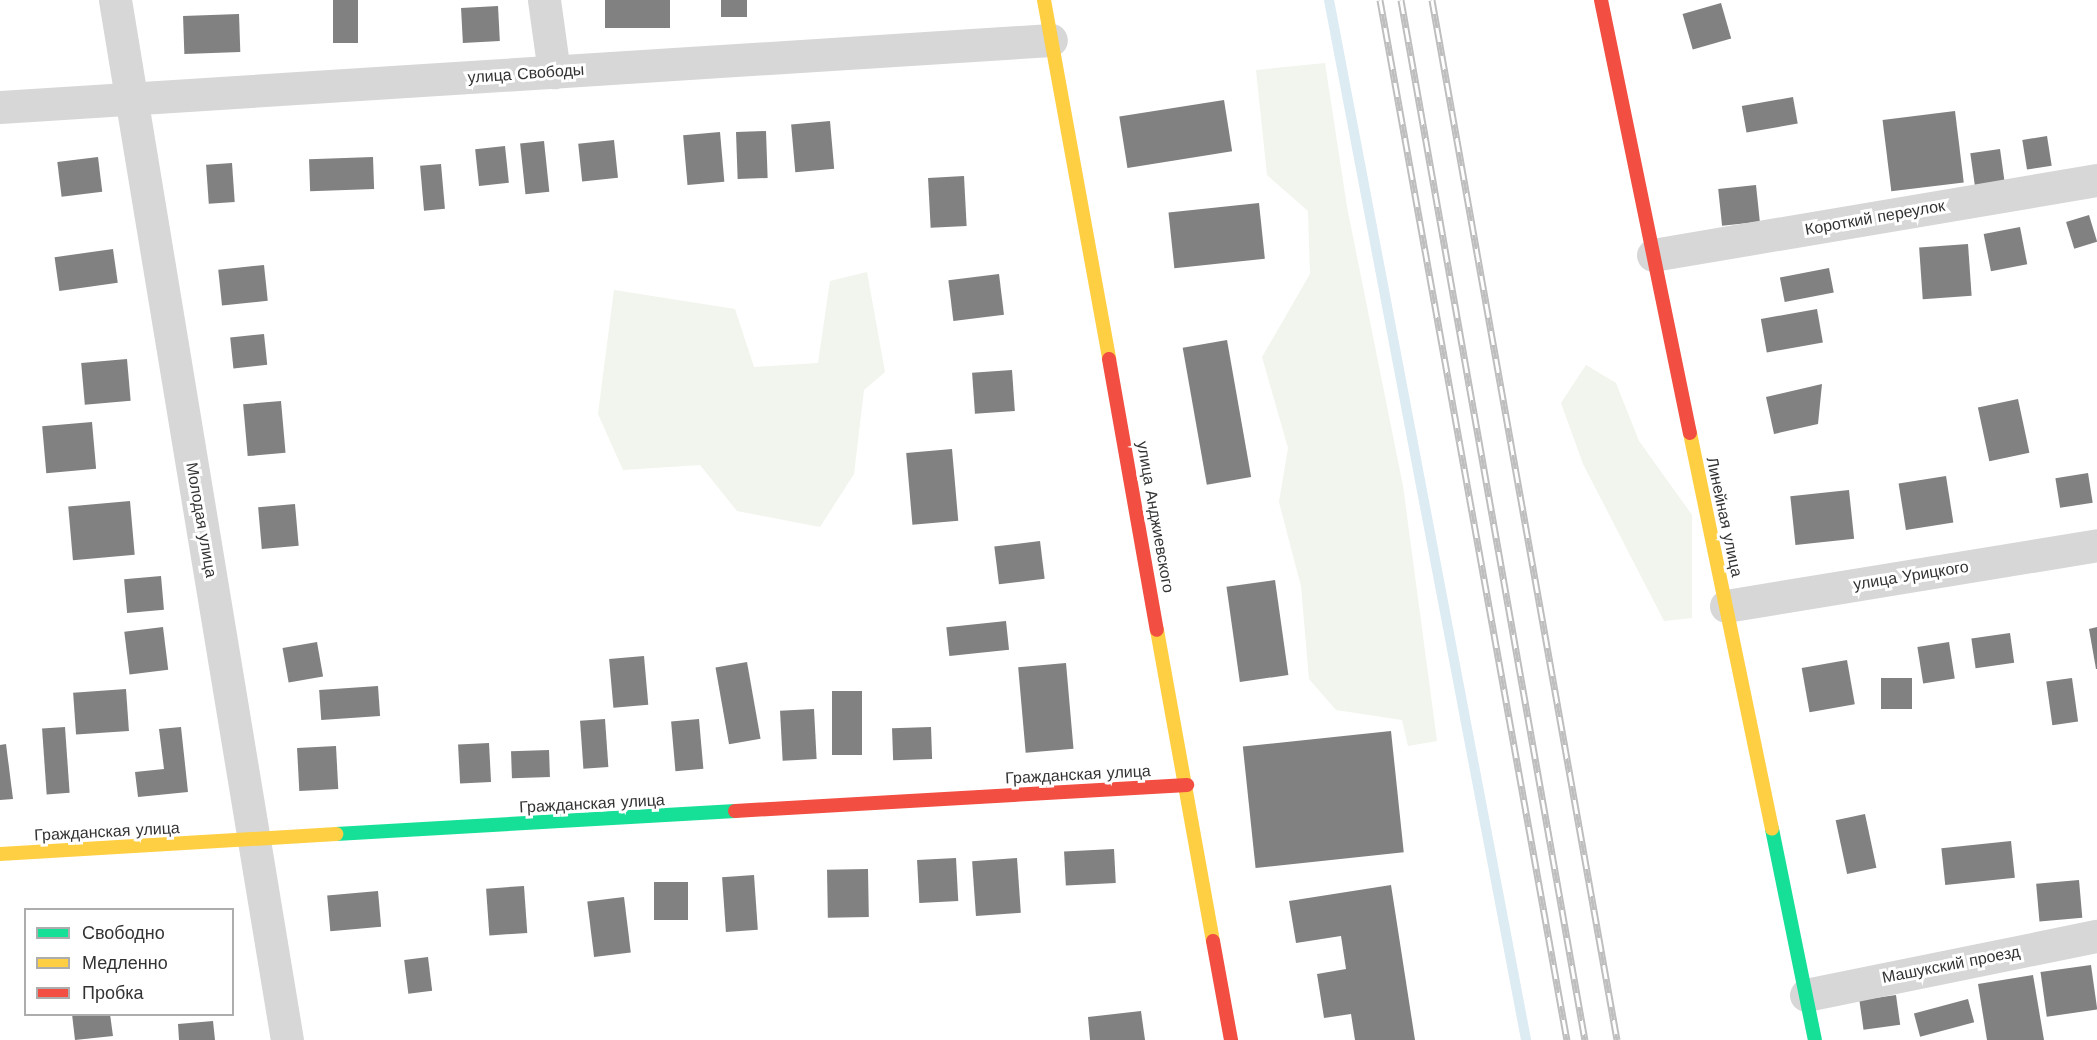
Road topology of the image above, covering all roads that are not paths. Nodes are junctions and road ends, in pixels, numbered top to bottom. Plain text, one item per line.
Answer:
1 (115, 0) edge
2 (544, 0) edge
3 (1044, 0) edge
4 (1601, 0) edge
5 (1051, 40) junction
6 (554, 72) junction
7 (130, 99) junction
8 (0, 107) edge
9 (2097, 180) edge
10 (1653, 255) junction
11 (2097, 545) edge
12 (1726, 606) junction
13 (1187, 785) junction
14 (256, 841) junction
15 (0, 854) edge
16 (2097, 936) edge
17 (1806, 994) junction
18 (287, 1040) edge
19 (1230, 1040) edge
20 (1815, 1040) edge

1 - 7 street, Молодая улица
2 - 6 street
3 - 5 street, улица Анджиевского
4 - 10 street, Линейная улица
5 - 6 street, улица Свободы
5 - 13 street, улица Анджиевского
6 - 7 street, улица Свободы
7 - 8 street, улица Свободы
7 - 14 street, Молодая улица
9 - 10 street, Короткий переулок
10 - 12 street, Линейная улица
11 - 12 street, улица Урицкого
12 - 17 street, Линейная улица
13 - 14 street, Гражданская улица
13 - 19 street, улица Анджиевского
14 - 15 street, Гражданская улица
14 - 18 street, Молодая улица
16 - 17 street, Машукский проезд
17 - 20 street, Линейная улица

